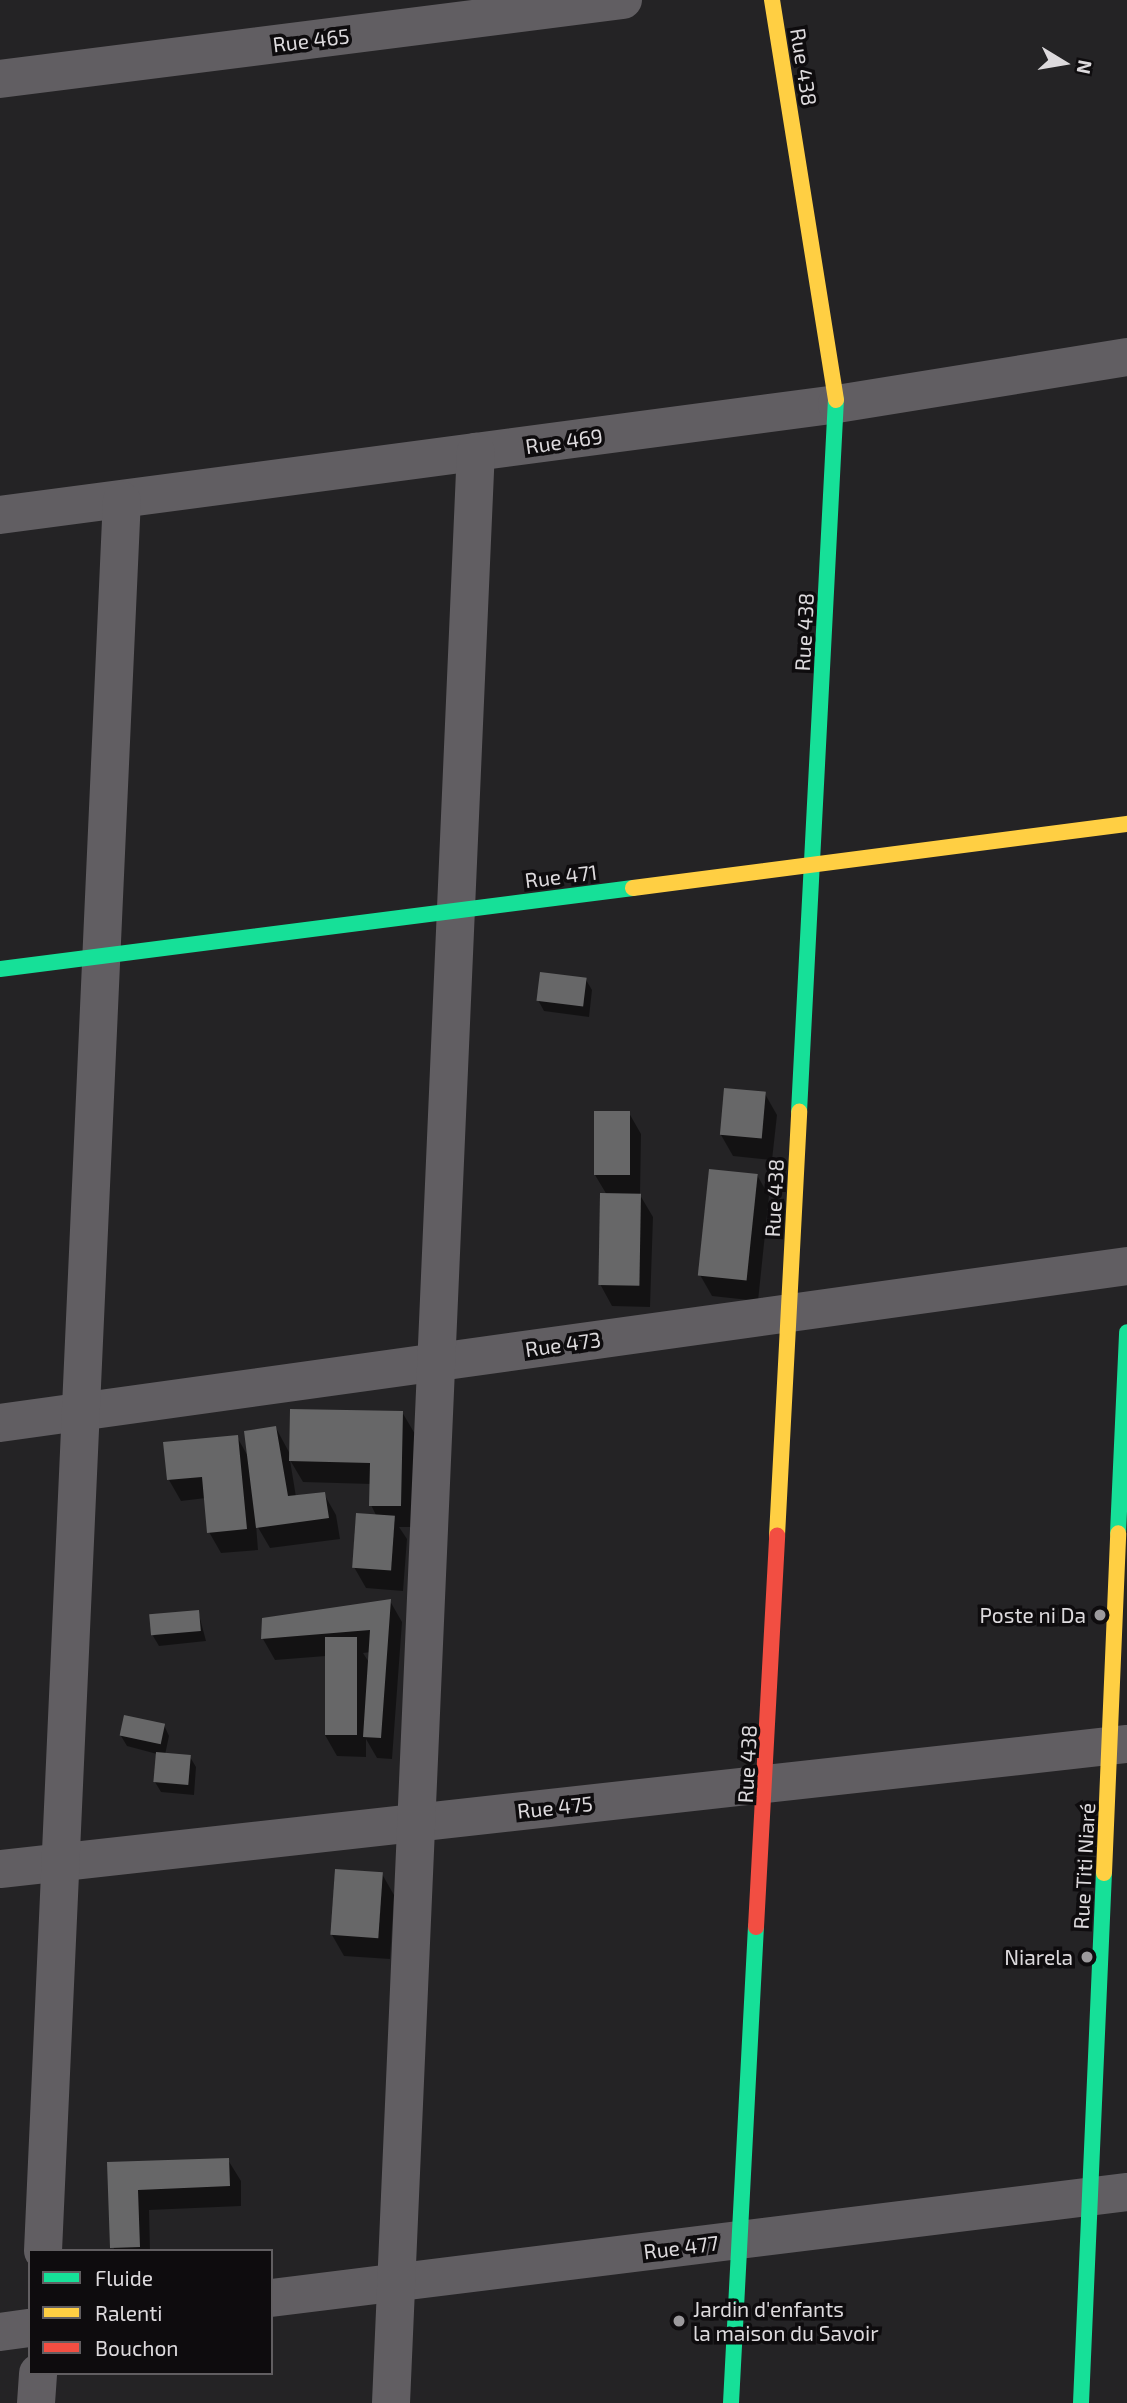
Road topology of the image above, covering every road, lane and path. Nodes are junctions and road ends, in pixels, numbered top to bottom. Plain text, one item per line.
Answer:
1 (622, 0) edge
2 (772, 0) edge
3 (0, 79) edge
4 (1127, 357) edge
5 (837, 404) junction
6 (475, 452) junction
7 (122, 501) junction
8 (0, 515) edge
9 (1127, 824) edge
10 (813, 864) junction
11 (454, 911) junction
12 (104, 956) junction
13 (0, 969) edge
14 (1127, 1266) edge
15 (789, 1312) junction
16 (1127, 1332) edge
17 (438, 1362) junction
18 (85, 1411) junction
19 (0, 1423) edge
20 (1118, 1745) edge
21 (767, 1784) junction
22 (418, 1823) junction
23 (61, 1863) junction
24 (0, 1870) edge
25 (1109, 2194) edge
26 (740, 2240) junction
27 (43, 2249) edge
28 (396, 2282) junction
29 (273, 2298) edge
30 (28, 2328) edge
31 (0, 2332) edge
32 (38, 2375) edge
33 (36, 2403) edge
34 (391, 2403) edge
35 (731, 2403) edge
36 (1082, 2403) edge

1 - 3 street, Rue 465
2 - 5 street, Rue 438
4 - 5 street, Rue 469
5 - 6 street, Rue 469
5 - 10 street, Rue 438
6 - 7 street, Rue 469
6 - 11 street
7 - 8 street, Rue 469
7 - 12 street
9 - 10 street, Rue 471
10 - 11 street, Rue 471
10 - 15 street, Rue 438
11 - 12 street, Rue 471
11 - 17 street
12 - 13 street, Rue 471
12 - 18 street
14 - 15 street, Rue 473
15 - 17 street, Rue 473
15 - 21 street, Rue 438
16 - 20 street, Rue Titi Niaré
17 - 18 street, Rue 473
17 - 22 street
18 - 19 street, Rue 473
18 - 23 street
20 - 21 street, Rue 475
20 - 25 street, Rue Titi Niaré
21 - 22 street, Rue 475
21 - 26 street, Rue 438
22 - 23 street, Rue 475
22 - 28 street
23 - 24 street, Rue 475
23 - 27 street
25 - 26 street, Rue 477
25 - 36 street, Rue Titi Niaré
26 - 28 street, Rue 477
26 - 35 street, Rue 438
28 - 29 street, Rue 477
28 - 34 street
30 - 31 street
32 - 33 street

